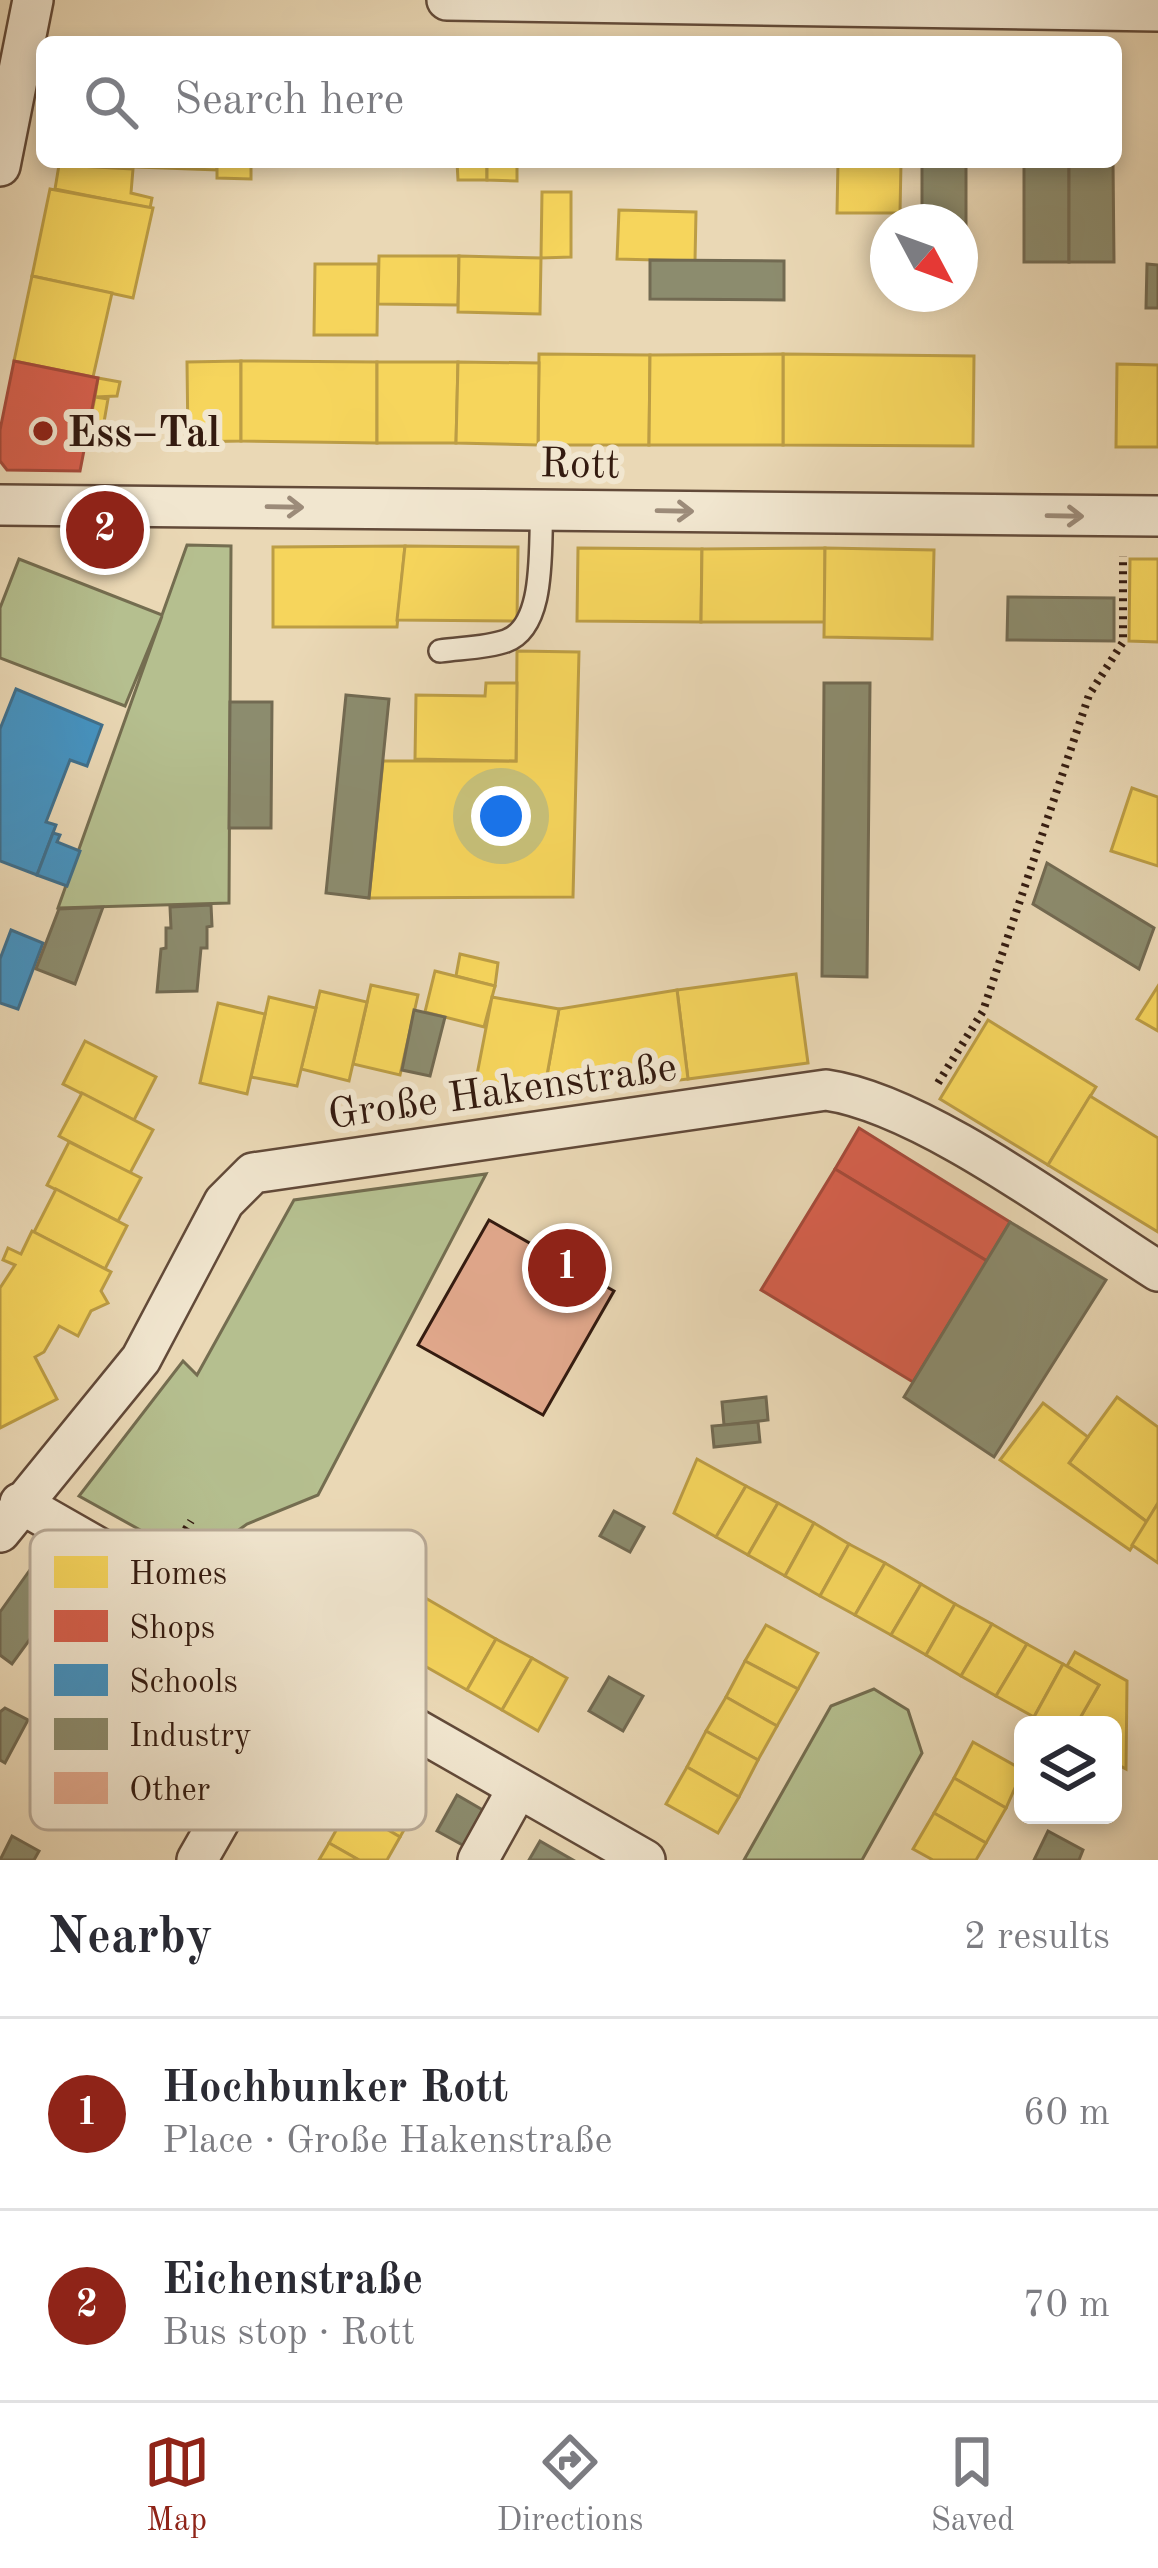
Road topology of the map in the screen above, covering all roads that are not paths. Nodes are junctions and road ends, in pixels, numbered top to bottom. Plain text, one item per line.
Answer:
1 (33, 0) edge
2 (447, 0) edge
3 (596, 1) edge
4 (1023, 4) edge
5 (1158, 11) edge
6 (0, 166) edge
7 (0, 505) edge
8 (542, 510) junction
9 (1140, 516) edge
10 (440, 651) dead end
11 (1158, 1270) edge
12 (10, 1518) edge
13 (426, 1736) edge
14 (518, 1788) junction
15 (214, 1830) edge
16 (197, 1860) edge
17 (478, 1860) edge
18 (645, 1860) edge

1 - 6 street
2 - 3 street
3 - 4 street
4 - 5 street
7 -> 8 street, Rott
8 -> 9 street, Rott
8 - 10 lane
11 - 12 street, Große Hakenstraße
13 - 14 street
14 - 17 street
14 - 18 street
15 - 16 street

